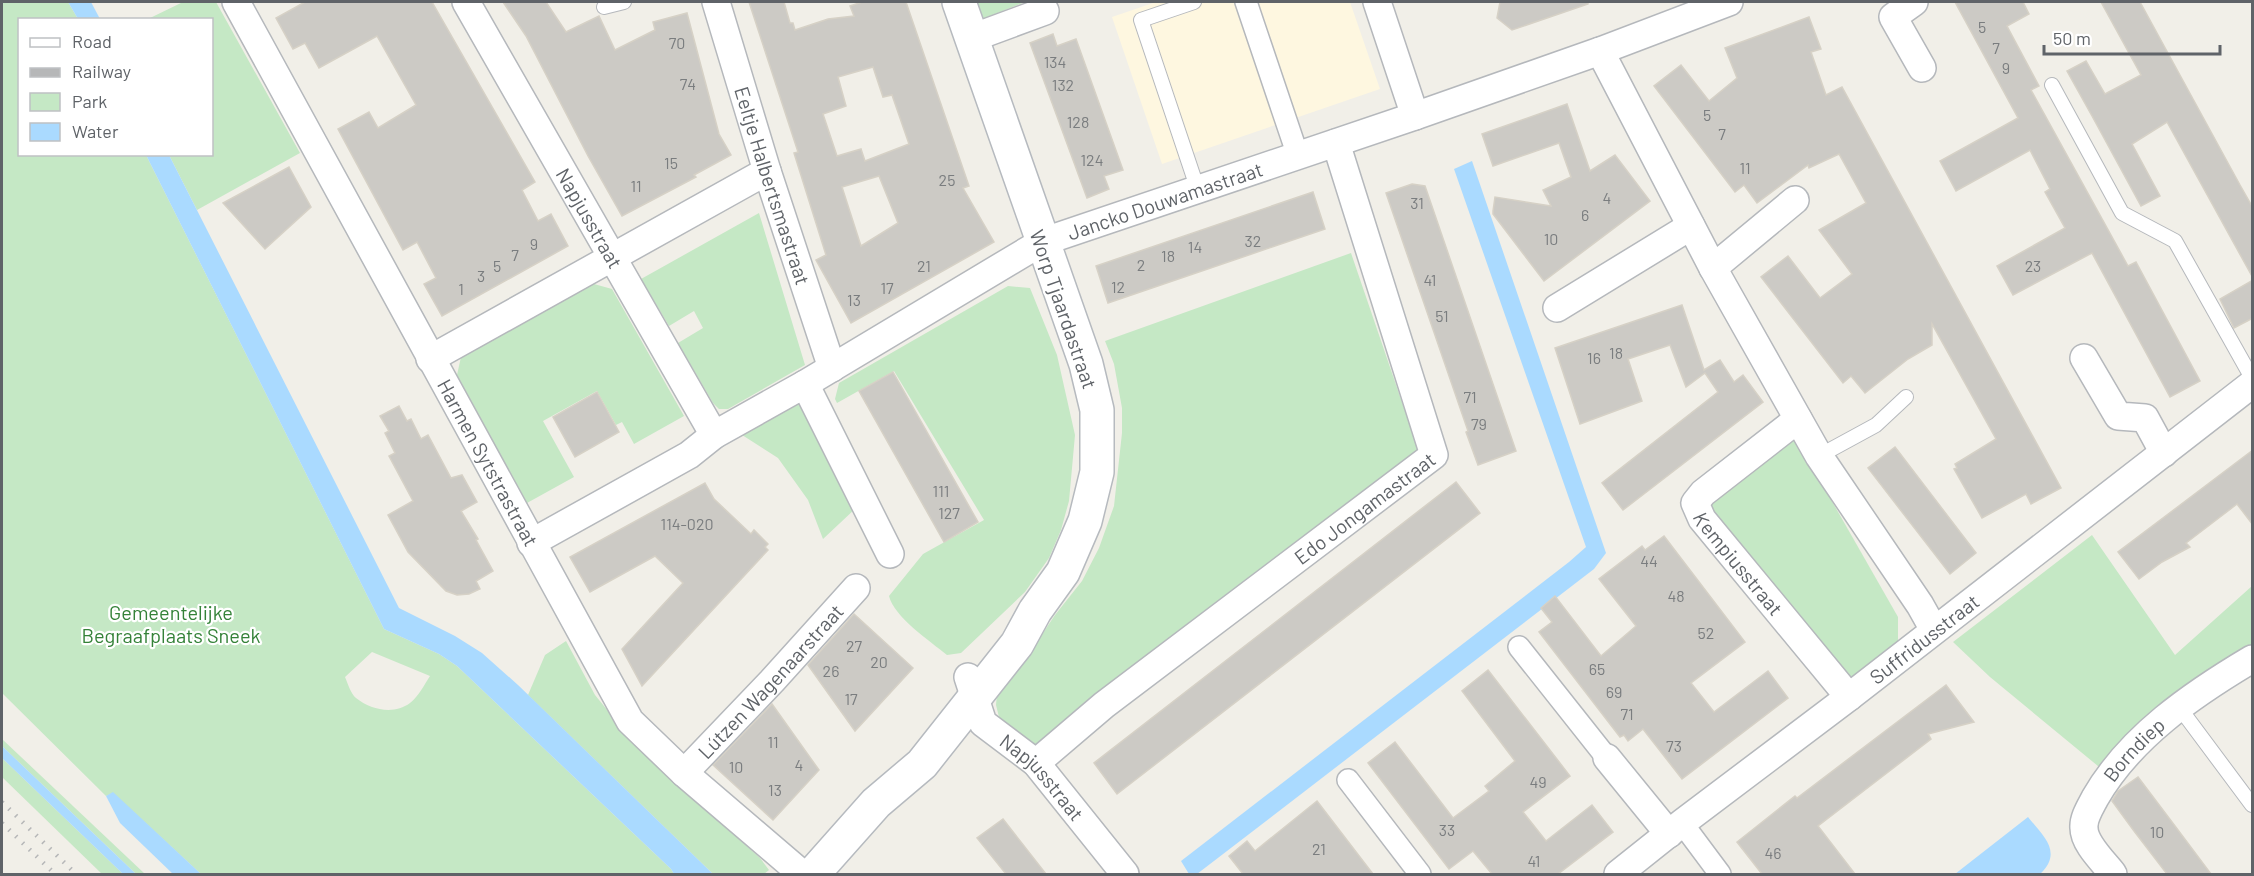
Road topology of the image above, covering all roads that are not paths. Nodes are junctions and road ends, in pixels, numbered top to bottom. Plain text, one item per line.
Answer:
1 (238, 2) edge
2 (466, 2) edge
3 (624, 2) edge
4 (716, 2) edge
5 (959, 2) edge
6 (1194, 2) edge
7 (1246, 2) edge
8 (1377, 2) edge
9 (1730, 2) edge
10 (1914, 2) edge
11 (604, 7) dead end
12 (1046, 11) dead end
13 (972, 38) junction
14 (1600, 51) junction
15 (1922, 68) dead end
16 (2052, 85) dead end
17 (1415, 116) junction
18 (1336, 143) junction
19 (1298, 156) junction
20 (767, 171) junction
21 (1198, 190) junction
22 (1796, 200) dead end
23 (1691, 226) junction
24 (1042, 242) junction
25 (612, 257) junction
26 (1713, 268) junction
27 (1557, 308) dead end
28 (430, 358) junction
29 (2084, 358) dead end
30 (831, 368) junction
31 (2253, 378) edge
32 (805, 384) junction
33 (2253, 384) edge
34 (1905, 397) dead end
35 (1798, 419) junction
36 (714, 435) junction
37 (2164, 453) junction
38 (1819, 456) junction
39 (531, 543) junction
40 (890, 554) dead end
41 (856, 588) dead end
42 (1934, 630) junction
43 (1518, 647) dead end
44 (2253, 659) edge
45 (972, 687) junction
46 (1849, 697) junction
47 (2179, 707) junction
48 (1607, 758) joint
49 (1036, 764) junction
50 (684, 772) junction
51 (1348, 780) dead end
52 (2253, 805) edge
53 (1675, 829) junction
54 (802, 874) edge
55 (813, 874) edge
56 (1125, 874) edge
57 (1420, 874) edge
58 (1618, 874) edge
59 (1720, 874) edge
60 (2113, 874) edge

1 - 28 street, Harmen Sytstrastraat
2 - 25 street, Napjusstraat
3 - 11 lane
4 - 20 street, Eeltje Halbertsmastraat
5 - 13 main road, Worp Tjaardastraat
6 - 21 lane
7 - 19 street
8 - 17 street
9 - 14 street, Jancko Douwamastraat
10 - 15 street
12 - 13 street
13 - 24 main road, Worp Tjaardastraat
14 - 17 street, Jancko Douwamastraat
14 - 23 street
16 - 31 lane
17 - 18 street, Jancko Douwamastraat
18 - 19 street, Jancko Douwamastraat
18 - 49 street, Edo Jongamastraat
19 - 21 street, Jancko Douwamastraat
20 - 25 street
20 - 30 street, Eeltje Halbertsmastraat
21 - 24 street, Jancko Douwamastraat
22 - 26 street
23 - 26 street
23 - 27 street
24 - 30 street, Jancko Douwamastraat
24 - 45 main road, Worp Tjaardastraat
25 - 28 street
25 - 36 street, Napjusstraat
26 - 35 street
28 - 39 street, Harmen Sytstrastraat
29 - 37 street
30 - 32 street, Jancko Douwamastraat
32 - 36 street
32 - 40 street
33 - 37 street, Suffridusstraat
34 - 38 lane
35 - 38 street
35 - 46 street, Kempiusstraat
36 - 39 street
37 - 42 street, Suffridusstraat
38 - 42 street
39 - 50 street, Harmen Sytstrastraat
41 - 50 street, Lútzen Wagenaarstraat
42 - 46 street, Suffridusstraat
43 - 48 street
44 - 47 street, Borndiep
45 - 49 street, Napjusstraat
45 - 55 main road, Worp Tjaardastraat
46 - 53 street, Suffridusstraat
47 - 52 lane
47 - 60 street, Borndiep
48 - 53 street
49 - 56 street, Napjusstraat
50 - 54 street, Harmen Sytstrastraat
51 - 57 street
53 - 58 street, Suffridusstraat
53 - 59 street

